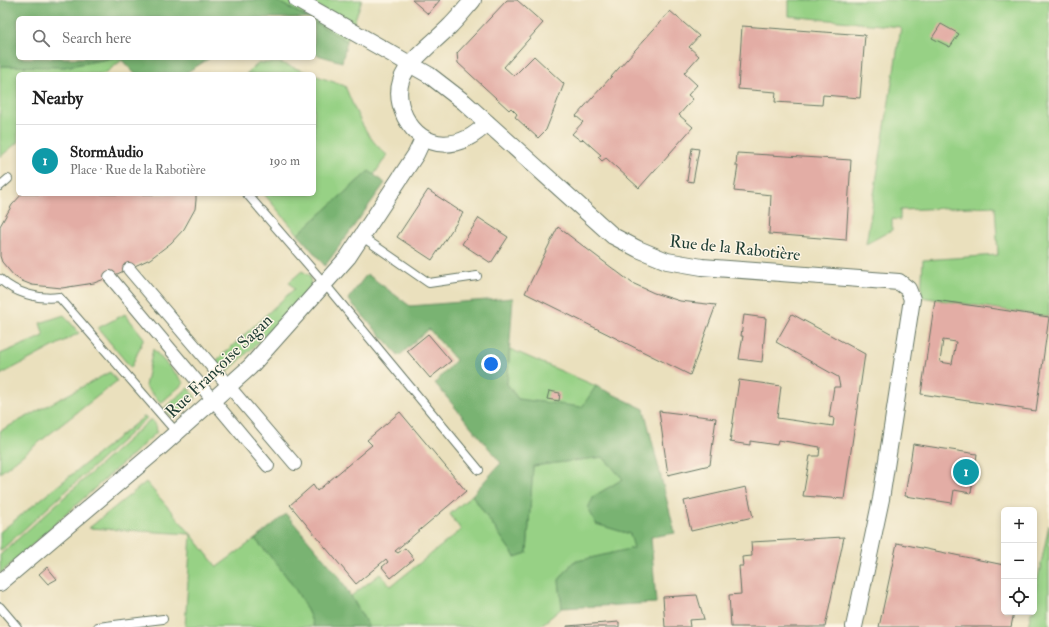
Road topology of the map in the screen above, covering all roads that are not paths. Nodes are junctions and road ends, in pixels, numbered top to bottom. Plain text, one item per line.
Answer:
1 (297, 0) edge
2 (473, 0) edge
3 (411, 64) junction
4 (488, 123) junction
5 (424, 139) junction
6 (8, 179) dead end
7 (0, 186) edge
8 (249, 196) edge
9 (361, 236) junction
10 (129, 269) dead end
11 (477, 276) dead end
12 (110, 277) dead end
13 (0, 279) edge
14 (324, 283) junction
15 (229, 387) junction
16 (213, 401) junction
17 (177, 433) junction
18 (296, 464) dead end
19 (268, 466) dead end
20 (480, 470) dead end
21 (0, 583) edge
22 (0, 607) edge
23 (163, 619) dead end
24 (133, 625) edge
25 (16, 627) edge
26 (98, 627) edge
27 (854, 627) edge

1 - 3 street, Rue de la Rabotière
2 - 3 street
3 - 4 street, Rue de la Rabotière
3 - 5 street
4 - 5 street
4 - 27 street, Rue de la Rabotière
5 - 9 street, Rue Françoise Sagan
6 - 7 lane
8 - 14 lane
9 - 11 lane
9 - 14 street, Rue Françoise Sagan
10 - 15 street
12 - 16 street
13 - 17 lane
14 - 15 street, Rue Françoise Sagan
14 - 20 lane
15 - 16 street, Rue Françoise Sagan
15 - 18 street
16 - 17 street, Rue Françoise Sagan
16 - 19 street
17 - 21 street, Rue Françoise Sagan
22 - 25 lane
23 - 24 lane
24 - 26 lane

